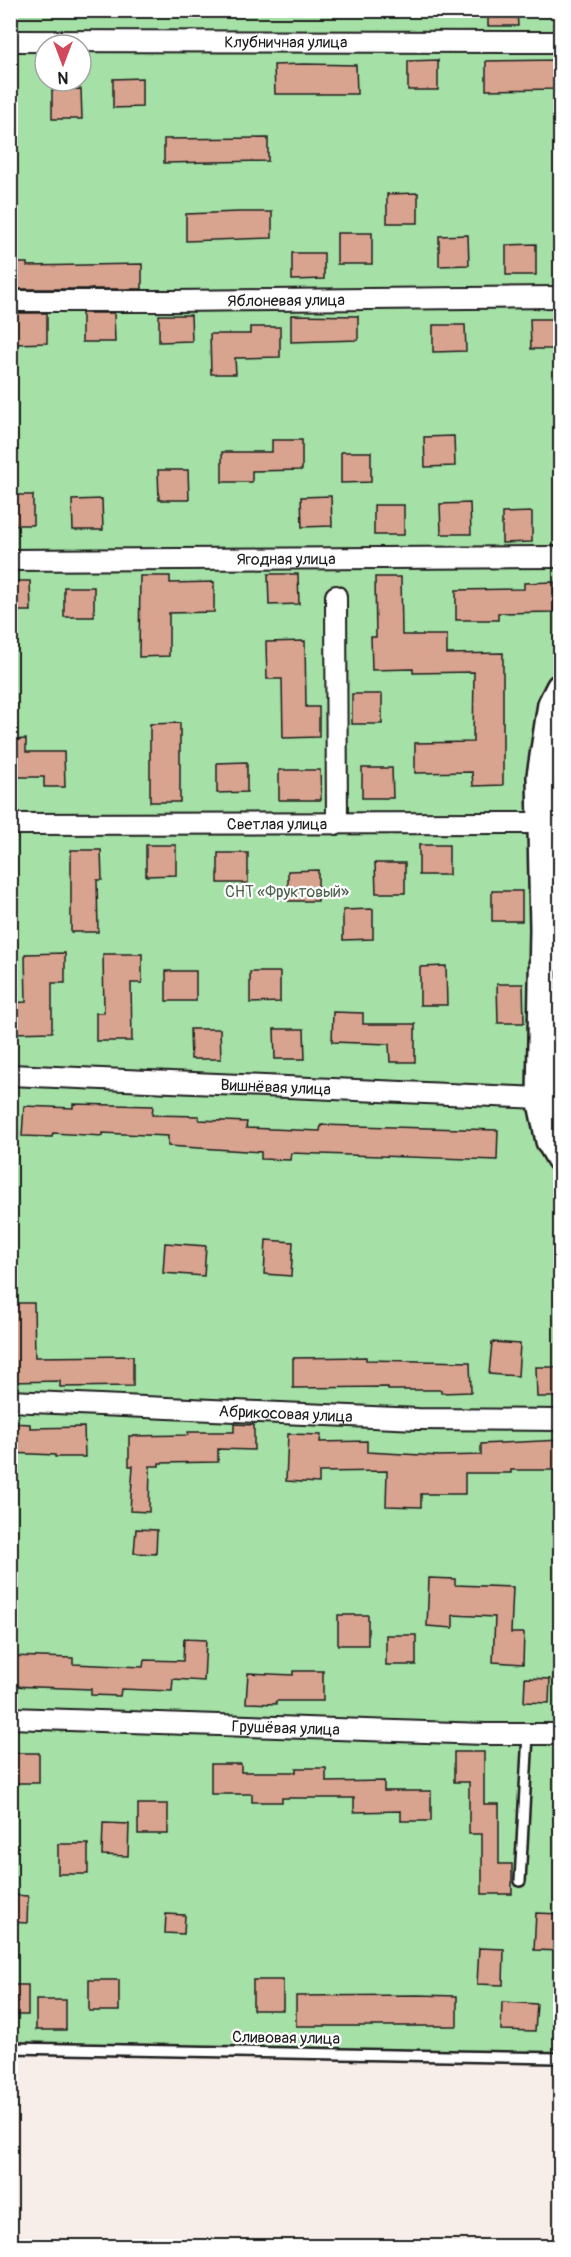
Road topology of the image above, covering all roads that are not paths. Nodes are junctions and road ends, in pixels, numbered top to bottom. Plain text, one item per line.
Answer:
1 (10, 41) edge
2 (561, 42) edge
3 (561, 297) edge
4 (10, 301) edge
5 (561, 557) edge
6 (10, 560) edge
7 (336, 596) dead end
8 (561, 688) edge
9 (542, 824) junction
10 (10, 825) edge
11 (337, 825) junction
12 (10, 1076) edge
13 (541, 1098) junction
14 (561, 1158) edge
15 (10, 1401) edge
16 (561, 1420) edge
17 (10, 1718) edge
18 (528, 1734) junction
19 (561, 1734) edge
20 (520, 1881) dead end
21 (10, 2048) edge
22 (561, 2058) edge

1 - 2 street, Клубничная улица
3 - 4 street, Яблоневая улица
5 - 6 street, Ягодная улица
7 - 11 street
8 - 9 street
9 - 11 street, Светлая улица
9 - 13 street
10 - 11 street, Светлая улица
12 - 13 street, Вишнёвая улица
13 - 14 street
15 - 16 street, Абрикосовая улица
17 - 18 street, Грушёвая улица
18 - 19 street, Грушёвая улица
18 - 20 lane
21 - 22 lane, Сливовая улица

